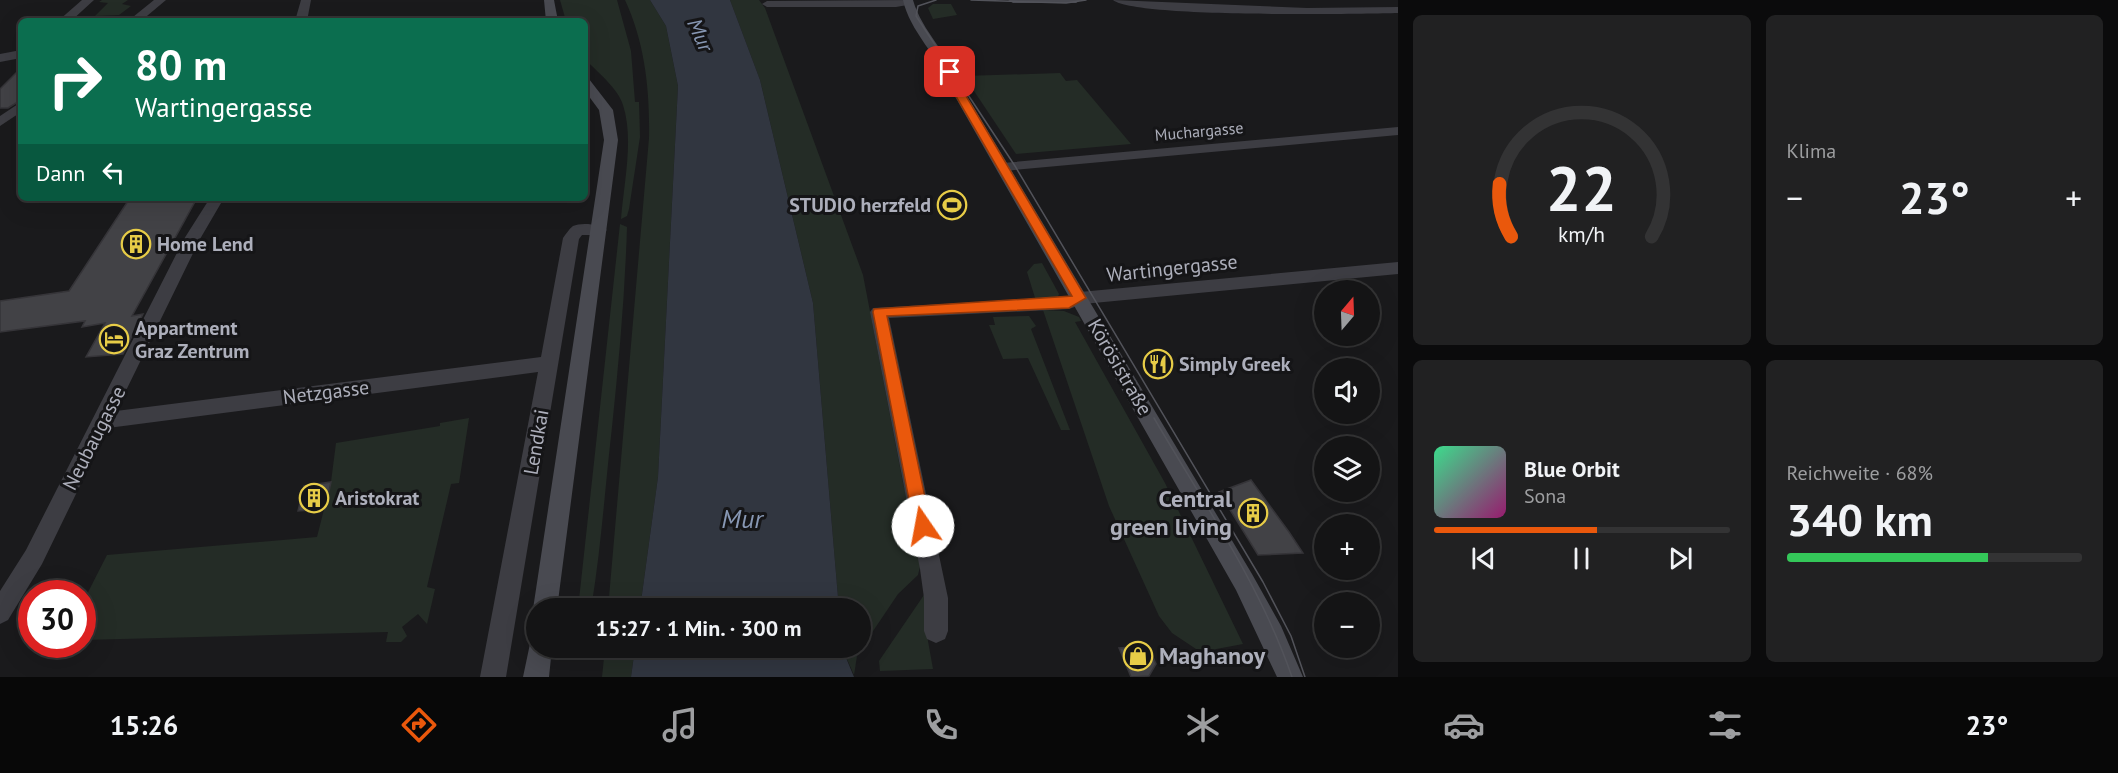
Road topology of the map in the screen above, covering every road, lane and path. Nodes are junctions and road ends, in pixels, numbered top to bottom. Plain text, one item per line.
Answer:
1 (89, 0) edge
2 (161, 0) edge
3 (306, 0) edge
4 (549, 0) edge
5 (922, 0) edge
6 (1013, 0) edge
7 (1074, 0) edge
8 (1118, 0) edge
9 (1374, 0) edge
10 (909, 1) edge
11 (767, 4) dead end
12 (1397, 10) edge
13 (68, 18) edge
14 (138, 18) edge
15 (302, 18) edge
16 (552, 18) edge
17 (18, 55) edge
18 (0, 58) edge
19 (588, 86) edge
20 (18, 108) edge
21 (0, 122) edge
22 (1398, 131) edge
23 (1003, 167) junction
24 (215, 201) edge
25 (599, 230) junction
26 (1398, 268) edge
27 (1080, 298) junction
28 (550, 363) junction
29 (102, 422) junction
30 (547, 598) edge
31 (0, 612) edge
32 (936, 631) dead end
33 (539, 658) edge
34 (493, 677) edge
35 (536, 677) edge
36 (1290, 677) edge

1 - 13 street
2 - 14 street
3 - 15 street
4 - 16 main road
5 - 10 main road
6 - 7 main road
8 - 12 street
9 - 12 street
10 - 11 street
10 - 23 main road, Körösistraße
17 - 18 street
19 - 25 main road, Lendkai
20 - 21 street
22 - 23 street, Muchargasse
23 - 27 main road, Körösistraße
24 - 29 street, Neubaugasse
25 - 28 street, Lendkai
25 - 30 main road, Lendkai
26 - 27 street, Wartingergasse
27 - 32 street, Wartingergasse
27 - 36 main road, Körösistraße
28 - 29 street, Netzgasse
28 - 34 street, Lendkai
29 - 31 street, Neubaugasse
33 - 35 main road

